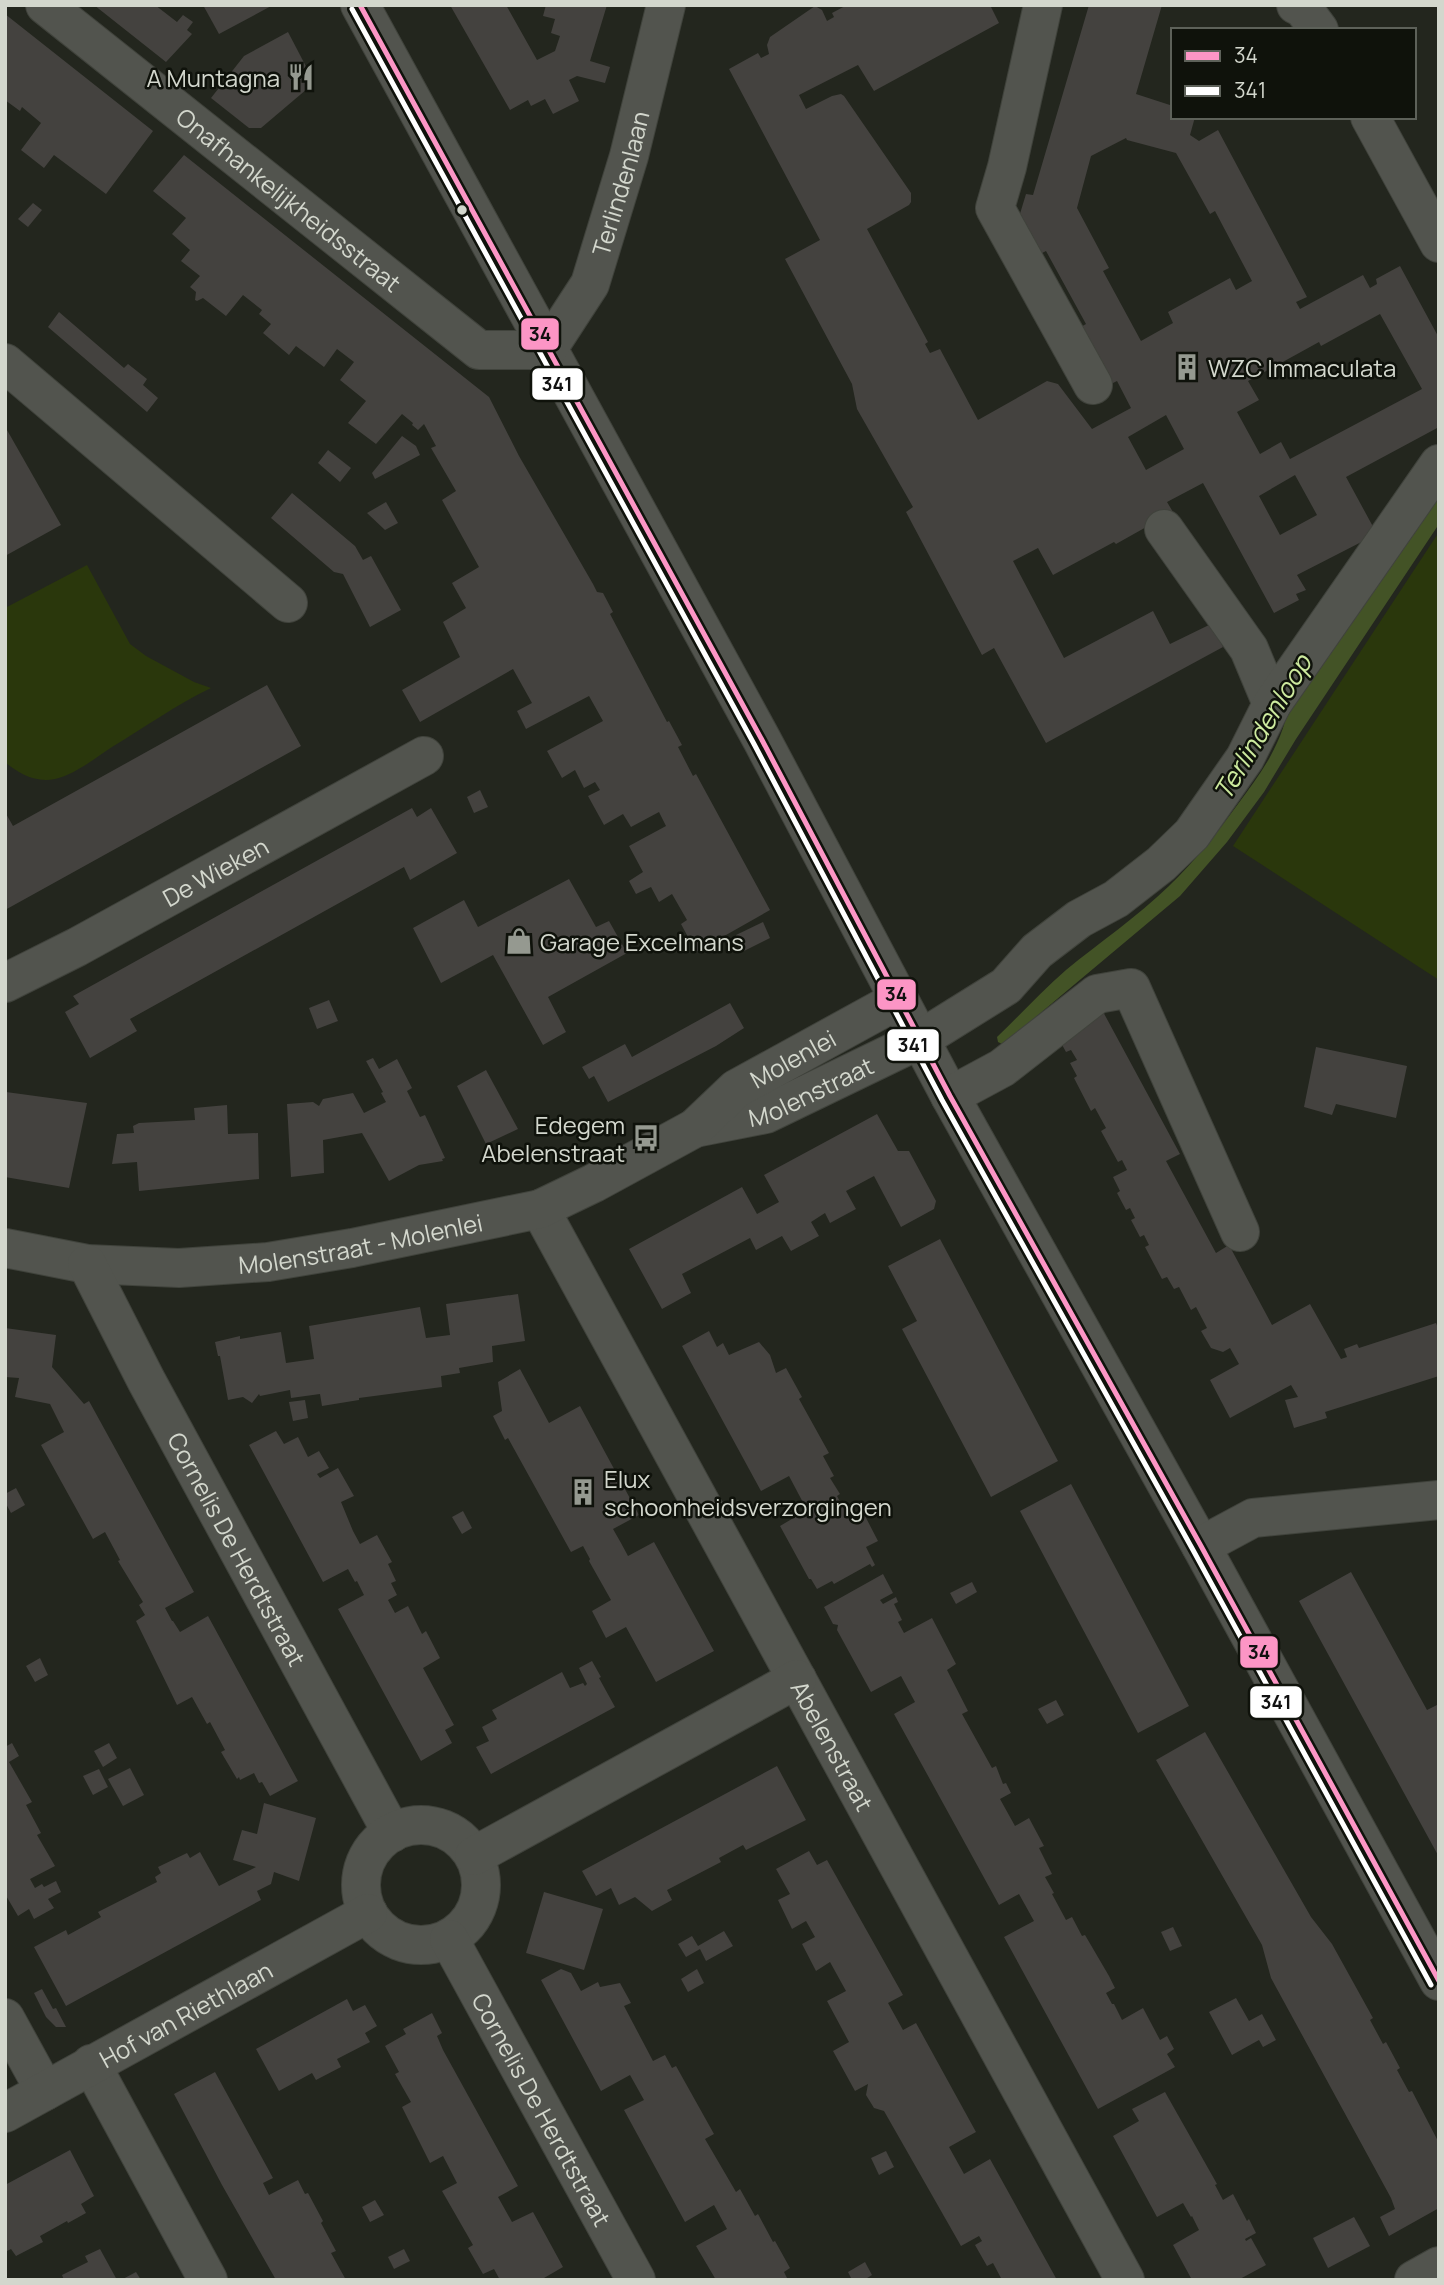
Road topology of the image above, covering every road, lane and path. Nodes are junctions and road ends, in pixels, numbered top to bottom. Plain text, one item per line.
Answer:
1 (45, 5) edge
2 (360, 5) edge
3 (666, 5) edge
4 (1043, 5) edge
5 (1296, 5) edge
6 (1318, 28) edge
7 (1371, 119) edge
8 (1439, 243) edge
9 (547, 350) junction
10 (5, 363) edge
11 (1093, 385) dead end
12 (1439, 464) edge
13 (1164, 528) dead end
14 (288, 603) dead end
15 (1272, 704) junction
16 (424, 756) dead end
17 (5, 983) edge
18 (898, 1000) junction
19 (921, 1039) junction
20 (950, 1096) junction
21 (695, 1128) junction
22 (540, 1209) junction
23 (1240, 1231) dead end
24 (5, 1248) edge
25 (87, 1264) junction
26 (1439, 1500) edge
27 (1201, 1546) junction
28 (797, 1679) junction
29 (392, 1833) junction
30 (474, 1856) junction
31 (368, 1913) junction
32 (449, 1938) junction
33 (1439, 1981) edge
34 (5, 2018) edge
35 (91, 2064) junction
36 (45, 2091) junction
37 (5, 2113) edge
38 (1439, 2266) edge
39 (208, 2280) edge
40 (636, 2280) edge
41 (1125, 2280) edge
42 (1414, 2280) edge

1 - 9 street, Onafhankelijkheidsstraat
2 - 9 street
3 - 9 street, Terlindenlaan
4 - 11 street
5 - 6 street
7 - 8 street
9 - 18 street
10 - 14 street
12 - 15 street, Molenstraat
13 - 15 street
15 - 19 street, Molenstraat
16 - 17 street, De Wieken
18 - 19 street
18 - 21 street, Molenlei
19 - 20 street
19 - 21 street, Molenstraat
20 - 23 street
20 - 27 street
21 - 22 street, Molenstraat - Molenlei
22 - 25 street, Molenstraat - Molenlei
22 - 28 street, Abelenstraat
24 - 25 street, Molenstraat - Molenlei
25 - 29 street, Cornelis De Herdtstraat
26 - 27 street
27 - 33 street
28 - 30 street
28 - 41 street, Abelenstraat
29 - 30 street
29 - 31 street
30 - 32 street
31 - 32 street
31 - 35 street, Hof van Riethlaan
32 - 40 street, Cornelis De Herdtstraat
34 - 36 street
35 - 36 street, Hof van Riethlaan
35 - 39 street
36 - 37 street, Hof van Riethlaan
38 - 42 street

